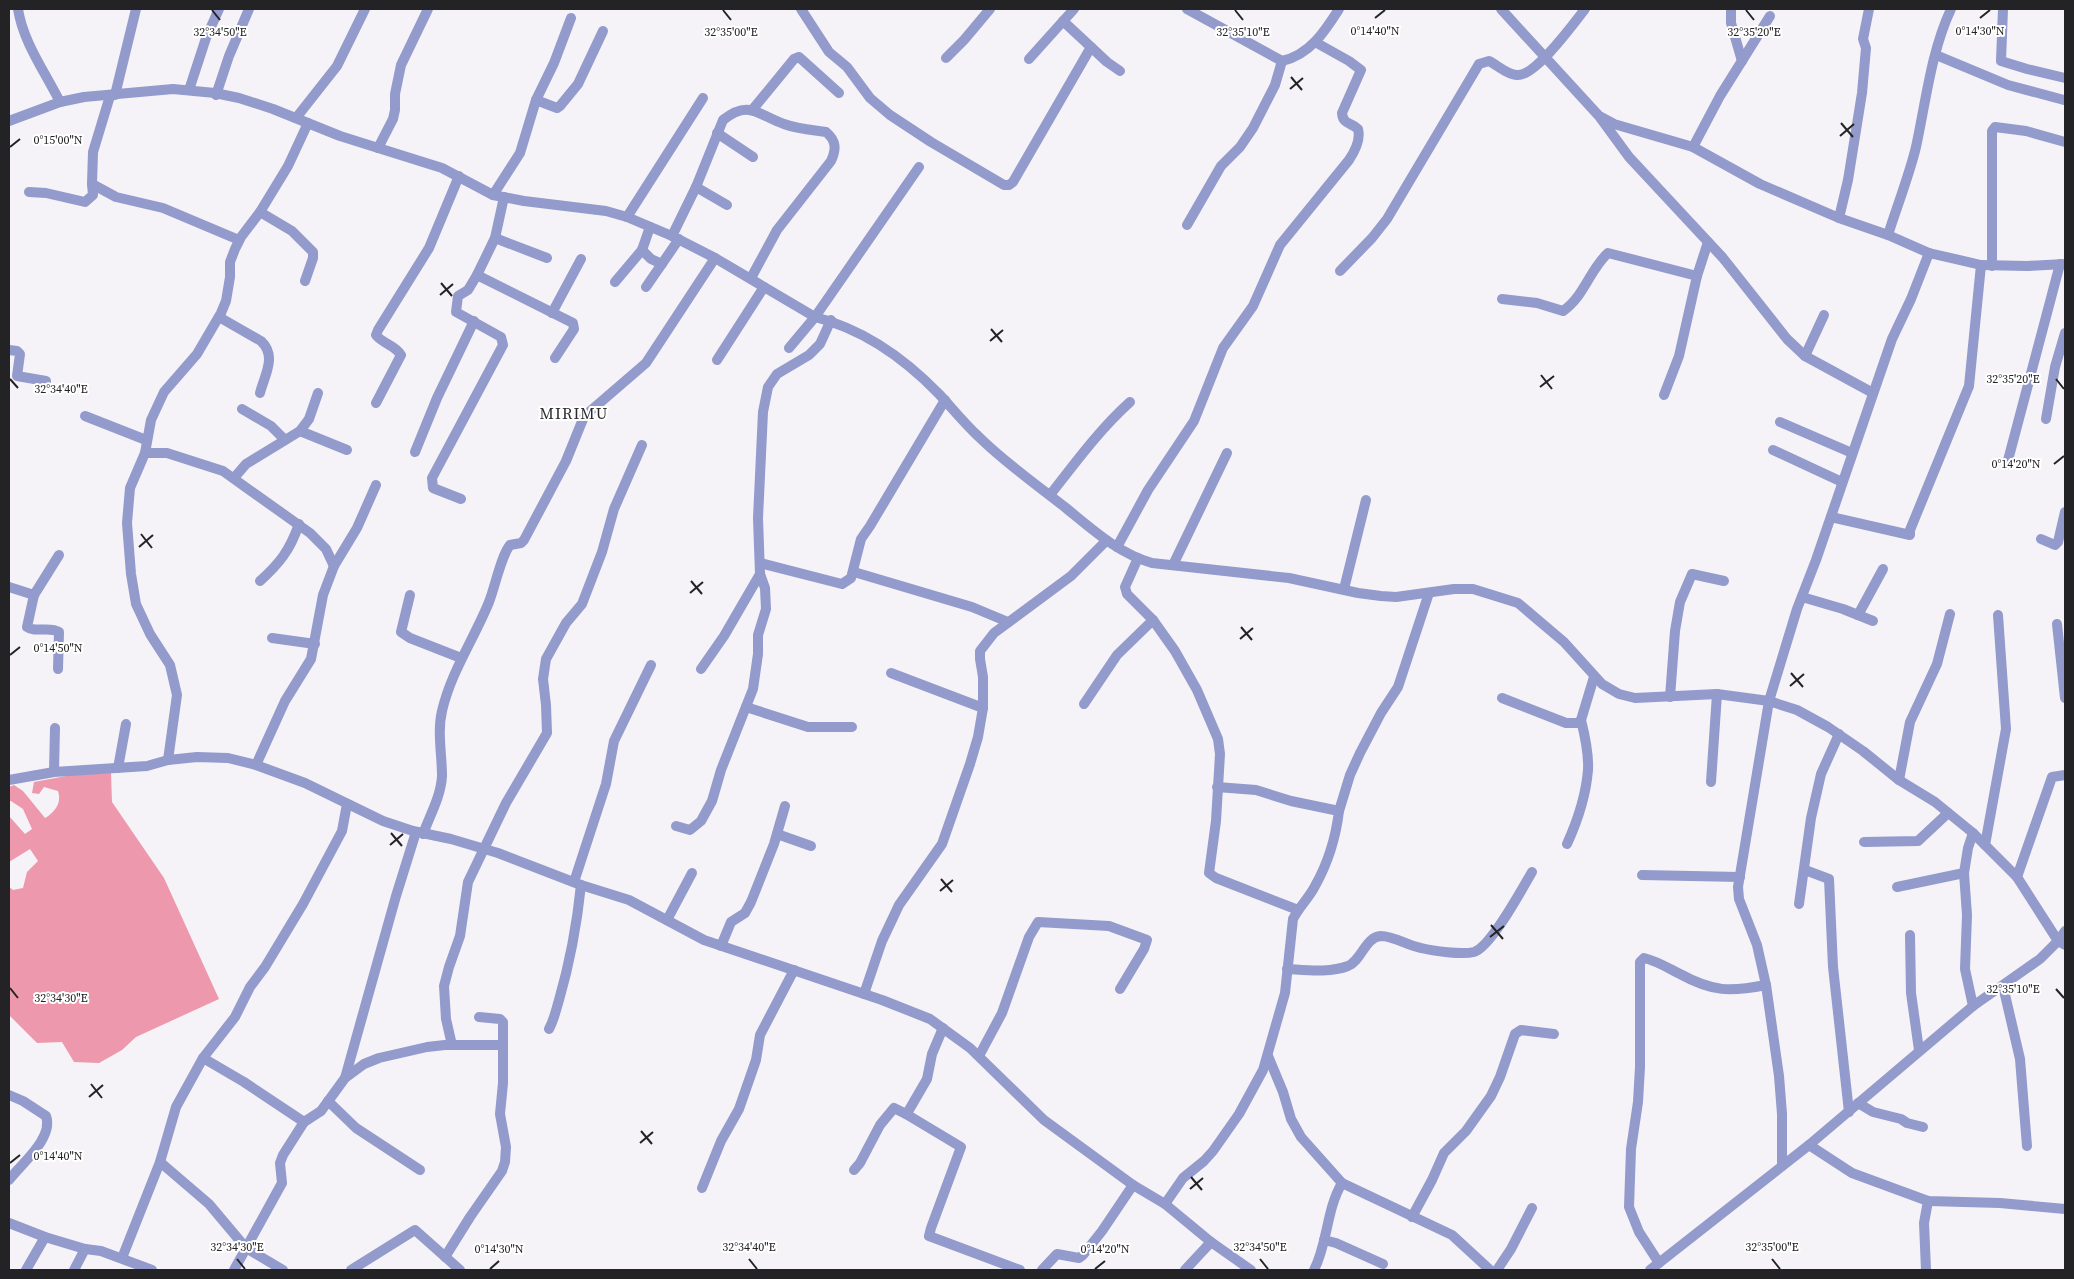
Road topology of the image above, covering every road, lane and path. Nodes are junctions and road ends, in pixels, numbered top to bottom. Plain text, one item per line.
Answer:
1 (18, 9) edge
2 (136, 9) edge
3 (219, 9) edge
4 (249, 9) edge
5 (365, 9) edge
6 (428, 9) edge
7 (801, 9) edge
8 (990, 9) edge
9 (1074, 9) edge
10 (1339, 9) edge
11 (1501, 9) edge
12 (1585, 9) edge
13 (1731, 9) edge
14 (1869, 9) edge
15 (1951, 9) edge
16 (2003, 9) edge
17 (1192, 10) edge
18 (1770, 16) dead end
19 (570, 18) dead end
20 (1063, 21) junction
21 (603, 31) dead end
22 (1316, 42) junction
23 (1091, 47) junction
24 (1936, 55) junction
25 (946, 58) dead end
26 (1545, 58) junction
27 (1029, 59) dead end
28 (1742, 60) junction
29 (1282, 61) junction
30 (1120, 71) dead end
31 (2065, 78) edge
32 (189, 90) junction
33 (839, 93) dead end
34 (112, 95) junction
35 (216, 95) junction
36 (703, 98) dead end
37 (536, 100) junction
38 (2064, 100) dead end
39 (60, 102) junction
40 (753, 109) junction
41 (1599, 116) junction
42 (296, 118) junction
43 (9, 121) edge
44 (308, 123) junction
45 (717, 134) junction
46 (2065, 142) edge
47 (1693, 147) junction
48 (378, 148) junction
49 (753, 157) dead end
50 (920, 167) dead end
51 (459, 176) junction
52 (92, 184) junction
53 (696, 187) junction
54 (29, 192) dead end
55 (492, 195) junction
56 (504, 197) junction
57 (727, 206) dead end
58 (260, 212) junction
59 (627, 217) junction
60 (1839, 218) junction
61 (1187, 225) dead end
62 (650, 227) junction
63 (1888, 235) junction
64 (495, 238) junction
65 (676, 238) junction
66 (239, 240) junction
67 (1708, 242) junction
68 (642, 250) junction
69 (1929, 254) junction
70 (546, 258) dead end
71 (715, 258) junction
72 (581, 259) dead end
73 (662, 264) junction
74 (2063, 264) edge
75 (1981, 265) junction
76 (1992, 266) junction
77 (1340, 271) dead end
78 (478, 275) junction
79 (1698, 276) junction
80 (751, 278) junction
81 (305, 281) dead end
82 (615, 282) dead end
83 (764, 287) junction
84 (646, 288) dead end
85 (1502, 299) dead end
86 (552, 313) junction
87 (1824, 315) dead end
88 (219, 317) junction
89 (815, 317) junction
90 (831, 320) junction
91 (474, 321) junction
92 (2065, 333) edge
93 (790, 348) dead end
94 (9, 350) edge
95 (1805, 356) junction
96 (556, 358) dead end
97 (717, 360) dead end
98 (46, 381) dead end
99 (260, 393) dead end
100 (318, 393) dead end
101 (1873, 393) junction
102 (1664, 395) dead end
103 (945, 400) junction
104 (376, 402) dead end
105 (1130, 402) dead end
106 (242, 409) dead end
107 (85, 416) dead end
108 (2046, 419) dead end
109 (1780, 422) dead end
110 (300, 431) junction
111 (146, 440) junction
112 (285, 440) junction
113 (642, 445) dead end
114 (347, 450) dead end
115 (1773, 450) dead end
116 (145, 452) junction
117 (415, 452) dead end
118 (1227, 453) dead end
119 (1852, 453) junction
120 (2007, 464) dead end
121 (234, 478) junction
122 (1842, 482) junction
123 (376, 485) dead end
124 (1050, 495) junction
125 (461, 500) dead end
126 (1366, 500) dead end
127 (2065, 512) edge
128 (1831, 517) junction
129 (298, 524) junction
130 (2041, 539) dead end
131 (1106, 541) junction
132 (1117, 547) junction
133 (59, 554) dead end
134 (1138, 558) junction
135 (760, 563) junction
136 (1173, 565) junction
137 (334, 566) junction
138 (1884, 569) dead end
139 (854, 572) junction
140 (760, 574) junction
141 (260, 581) dead end
142 (1724, 581) dead end
143 (9, 587) edge
144 (1344, 590) junction
145 (1429, 593) junction
146 (34, 595) junction
147 (410, 595) dead end
148 (1802, 597) junction
149 (1950, 614) dead end
150 (1858, 615) junction
151 (1998, 615) dead end
152 (1153, 620) junction
153 (1873, 621) dead end
154 (1008, 622) junction
155 (2056, 624) dead end
156 (272, 638) dead end
157 (315, 644) junction
158 (461, 658) junction
159 (650, 665) dead end
160 (58, 669) dead end
161 (701, 669) dead end
162 (890, 673) dead end
163 (1594, 677) junction
164 (1717, 694) junction
165 (1670, 697) junction
166 (1502, 698) dead end
167 (2065, 698) edge
168 (1770, 701) junction
169 (1084, 704) dead end
170 (746, 707) junction
171 (983, 708) junction
172 (1582, 720) junction
173 (126, 724) dead end
174 (55, 728) dead end
175 (852, 728) dead end
176 (1839, 734) junction
177 (168, 760) junction
178 (256, 765) junction
179 (118, 768) junction
180 (54, 772) junction
181 (2065, 775) edge
182 (9, 778) edge
183 (1899, 780) junction
184 (1711, 782) dead end
185 (1217, 787) junction
186 (347, 804) junction
187 (785, 806) dead end
188 (1340, 811) junction
189 (1948, 813) junction
190 (676, 826) dead end
191 (420, 833) junction
192 (1973, 833) junction
193 (777, 834) junction
194 (1864, 842) dead end
195 (1567, 844) dead end
196 (1985, 845) junction
197 (811, 846) dead end
198 (484, 849) junction
199 (1805, 870) junction
200 (1532, 872) dead end
201 (692, 873) dead end
202 (1964, 873) junction
203 (1642, 875) dead end
204 (1740, 876) junction
205 (2017, 877) junction
206 (578, 884) junction
207 (1897, 887) dead end
208 (1799, 904) dead end
209 (1298, 910) junction
210 (667, 920) junction
211 (2065, 931) edge
212 (1910, 935) dead end
213 (2062, 943) edge
214 (721, 946) junction
215 (1287, 969) junction
216 (794, 970) junction
217 (1766, 985) junction
218 (2003, 986) junction
219 (1120, 989) dead end
220 (864, 994) junction
221 (1973, 1006) junction
222 (480, 1017) dead end
223 (943, 1028) junction
224 (549, 1029) dead end
225 (1554, 1034) dead end
226 (452, 1045) junction
227 (502, 1045) junction
228 (1920, 1050) junction
229 (979, 1056) junction
230 (1268, 1056) junction
231 (203, 1058) junction
232 (345, 1078) junction
233 (9, 1095) edge
234 (328, 1101) junction
235 (1858, 1103) junction
236 (1849, 1112) junction
237 (906, 1114) junction
238 (304, 1122) junction
239 (1924, 1127) dead end
240 (1809, 1145) junction
241 (2027, 1146) dead end
242 (160, 1162) junction
243 (1782, 1166) junction
244 (420, 1170) dead end
245 (854, 1170) dead end
246 (9, 1180) edge
247 (1342, 1183) junction
248 (1133, 1185) junction
249 (702, 1188) dead end
250 (1928, 1201) junction
251 (1165, 1204) junction
252 (1532, 1208) dead end
253 (2065, 1209) edge
254 (1412, 1217) junction
255 (9, 1223) edge
256 (45, 1237) junction
257 (1324, 1240) junction
258 (1211, 1242) junction
259 (246, 1248) junction
260 (85, 1249) junction
261 (446, 1257) junction
262 (122, 1258) junction
263 (1659, 1263) junction
264 (1383, 1264) dead end
265 (26, 1270) edge
266 (74, 1270) edge
267 (152, 1270) edge
268 (234, 1270) edge
269 (282, 1270) edge
270 (351, 1270) edge
271 (460, 1270) edge
272 (1020, 1270) edge
273 (1042, 1270) edge
274 (1185, 1270) edge
275 (1251, 1270) edge
276 (1314, 1270) edge
277 (1490, 1270) edge
278 (1497, 1270) edge
279 (1650, 1270) edge
280 (1926, 1270) edge

1 - 39 street
2 - 34 street
3 - 32 street
4 - 35 street
5 - 42 street
6 - 48 street
7 - 23 street
8 - 25 street
9 - 20 street
10 - 22 street
11 - 26 street
12 - 26 street
13 - 28 street
14 - 60 street
15 - 24 street
16 - 31 street
17 - 29 street
18 - 28 street
19 - 37 street
20 - 23 street
20 - 27 street
21 - 37 street
22 - 29 street
22 - 132 street
23 - 30 street
24 - 38 street
24 - 63 street
26 - 41 street
26 - 77 street
28 - 47 street
29 - 61 street
32 - 34 street
32 - 35 street
33 - 40 street
34 - 39 street
34 - 52 street
35 - 42 street
36 - 59 street
37 - 55 street
39 - 43 street
40 - 45 street
40 - 80 street
41 - 47 street
41 - 67 street
42 - 44 street
44 - 48 street
44 - 58 street
45 - 49 street
45 - 53 street
46 - 76 street
47 - 60 street
48 - 51 street
50 - 89 street
51 - 55 street
51 - 104 street
52 - 54 street
52 - 66 street
53 - 57 street
53 - 65 street
55 - 56 street
56 - 59 street
56 - 64 street
58 - 66 street
58 - 81 street
59 - 62 street
60 - 63 street
62 - 65 street
62 - 68 street
63 - 69 street
64 - 70 street
64 - 78 street
65 - 71 street
65 - 73 street
66 - 88 street
67 - 79 street
67 - 95 street
68 - 73 street
68 - 82 street
69 - 75 street
69 - 101 street
71 - 80 street
71 - 158 street
72 - 86 street
73 - 84 street
74 - 76 street
74 - 120 street
75 - 76 street
75 - 128 street
78 - 86 street
78 - 91 street
79 - 85 street
79 - 102 street
80 - 83 street
83 - 89 street
83 - 97 street
86 - 96 street
87 - 95 street
88 - 99 street
88 - 111 street
89 - 90 street
89 - 93 street
90 - 103 street
90 - 135 street
91 - 117 street
91 - 125 street
92 - 108 street
94 - 98 street
95 - 101 street
100 - 110 street
101 - 119 street
103 - 124 street
103 - 139 street
105 - 124 street
106 - 112 street
107 - 111 street
109 - 119 street
110 - 112 street
110 - 114 street
111 - 116 street
112 - 121 street
113 - 198 street
115 - 122 street
116 - 121 street
116 - 177 street
118 - 136 street
119 - 122 street
121 - 129 street
122 - 128 street
123 - 137 street
124 - 131 street
126 - 144 street
127 - 130 street
128 - 148 street
129 - 137 street
129 - 141 street
131 - 132 street
131 - 154 street
132 - 134 street
133 - 146 street
134 - 136 street
134 - 152 street
135 - 139 street
135 - 140 street
136 - 144 street
137 - 157 street
138 - 150 street
139 - 154 street
140 - 161 street
140 - 170 street
142 - 165 street
143 - 146 street
144 - 145 street
145 - 163 street
145 - 188 street
146 - 160 street
147 - 158 street
148 - 150 street
148 - 168 street
149 - 183 street
150 - 153 street
151 - 196 street
152 - 169 street
152 - 185 street
154 - 171 street
155 - 167 street
156 - 157 street
157 - 178 street
158 - 191 street
159 - 206 street
162 - 171 street
163 - 165 street
163 - 172 street
164 - 165 street
164 - 168 street
164 - 184 street
166 - 172 street
168 - 176 street
168 - 204 street
170 - 175 street
170 - 190 street
171 - 220 street
172 - 195 street
173 - 179 street
174 - 180 street
176 - 183 street
176 - 199 street
177 - 178 street
177 - 179 street
178 - 186 street
179 - 180 street
180 - 182 street
181 - 205 street
183 - 189 street
185 - 188 street
185 - 209 street
186 - 191 street
186 - 231 street
187 - 193 street
188 - 209 street
189 - 192 street
189 - 194 street
191 - 198 street
191 - 232 street
192 - 196 street
192 - 202 street
193 - 197 street
193 - 214 street
196 - 205 street
198 - 206 street
198 - 226 street
199 - 208 street
199 - 236 street
200 - 215 street
201 - 210 street
202 - 207 street
202 - 221 street
203 - 204 street
204 - 217 street
205 - 213 street
206 - 210 street
206 - 224 street
209 - 215 street
210 - 214 street
211 - 213 street
212 - 228 street
213 - 218 street
214 - 216 street
215 - 230 street
216 - 220 street
216 - 249 street
217 - 243 street
217 - 263 street
218 - 221 street
218 - 241 street
219 - 229 street
220 - 223 street
221 - 228 street
222 - 227 street
223 - 229 street
223 - 237 street
225 - 254 street
226 - 227 street
226 - 232 street
227 - 261 street
228 - 235 street
229 - 248 street
230 - 247 street
230 - 251 street
231 - 238 street
231 - 242 street
232 - 234 street
233 - 246 street
234 - 238 street
234 - 244 street
235 - 236 street
235 - 239 street
236 - 240 street
237 - 245 street
237 - 272 street
238 - 259 street
240 - 243 street
240 - 250 street
242 - 259 street
242 - 262 street
243 - 263 street
247 - 254 street
247 - 257 street
248 - 251 street
248 - 273 street
250 - 253 street
250 - 280 street
251 - 258 street
252 - 278 street
254 - 277 street
255 - 256 street
256 - 260 street
256 - 265 street
257 - 264 street
257 - 276 street
258 - 274 street
258 - 275 street
259 - 268 street
259 - 269 street
260 - 262 street
260 - 266 street
261 - 270 street
261 - 271 street
262 - 267 street
263 - 279 street

